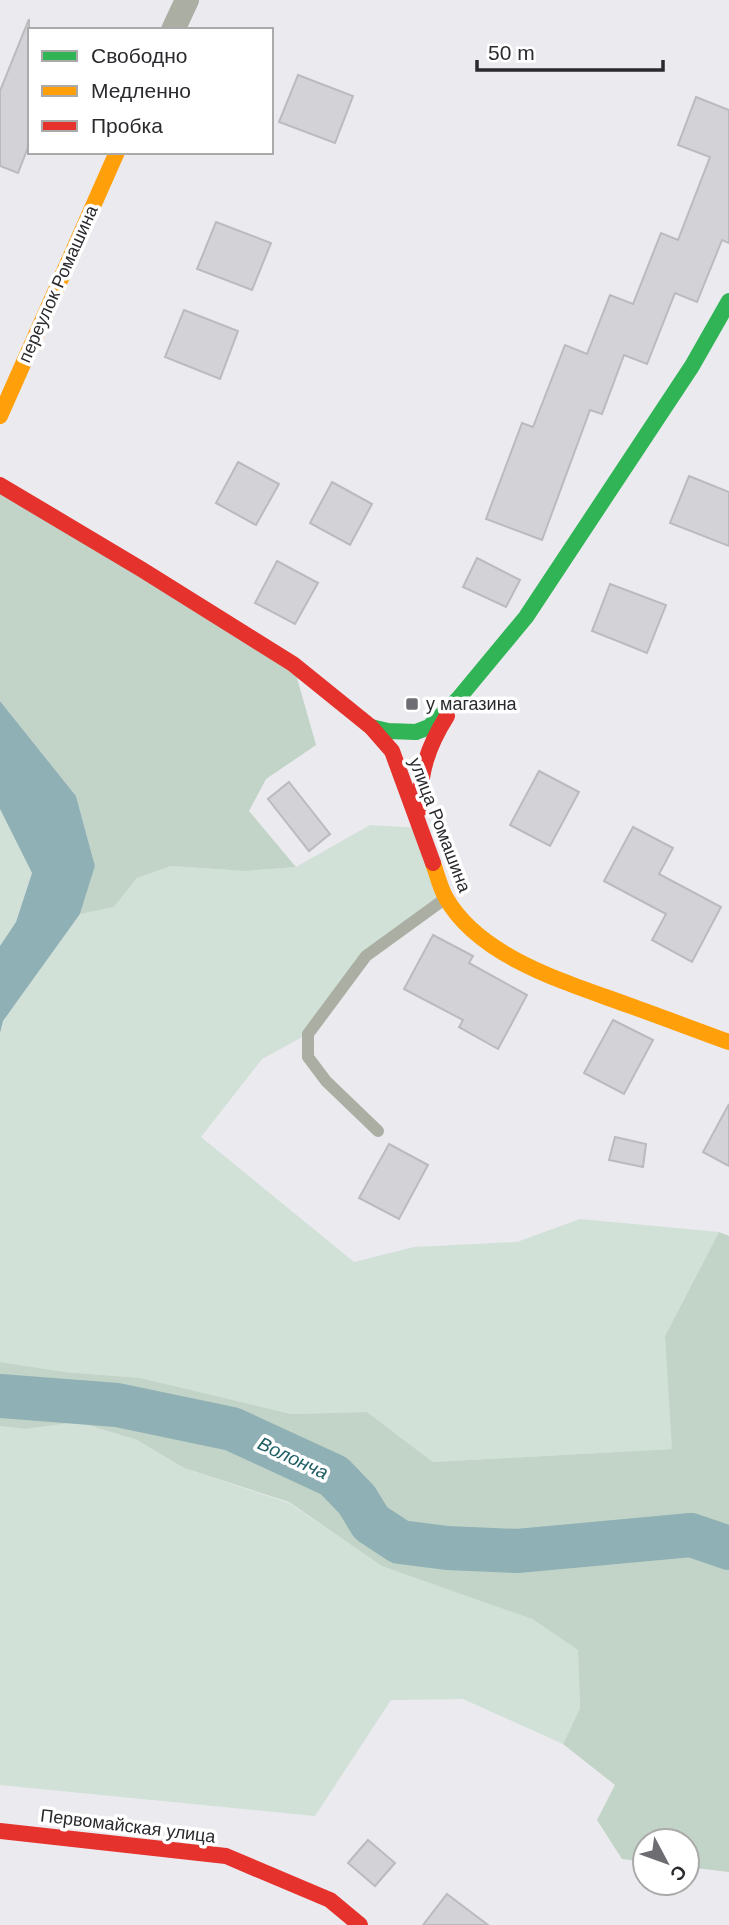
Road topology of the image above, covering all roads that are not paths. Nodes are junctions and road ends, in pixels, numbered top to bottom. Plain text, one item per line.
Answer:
1 (187, 0) edge
2 (174, 28) edge
3 (116, 154) edge
4 (729, 301) edge
5 (0, 416) edge
6 (0, 485) edge
7 (458, 699) junction
8 (371, 727) junction
9 (421, 828) junction
10 (446, 898) junction
11 (729, 1042) edge
12 (378, 1132) dead end
13 (0, 1831) edge
14 (360, 1925) edge

1 - 2 street
3 - 5 street, переулок Ромашина
4 - 7 street
6 - 8 street, улица Ромашина
7 - 8 street
7 - 9 street
8 - 9 street, улица Ромашина
9 - 10 street, улица Ромашина
10 - 11 street, улица Ромашина
10 - 12 lane
13 - 14 street, Первомайская улица

